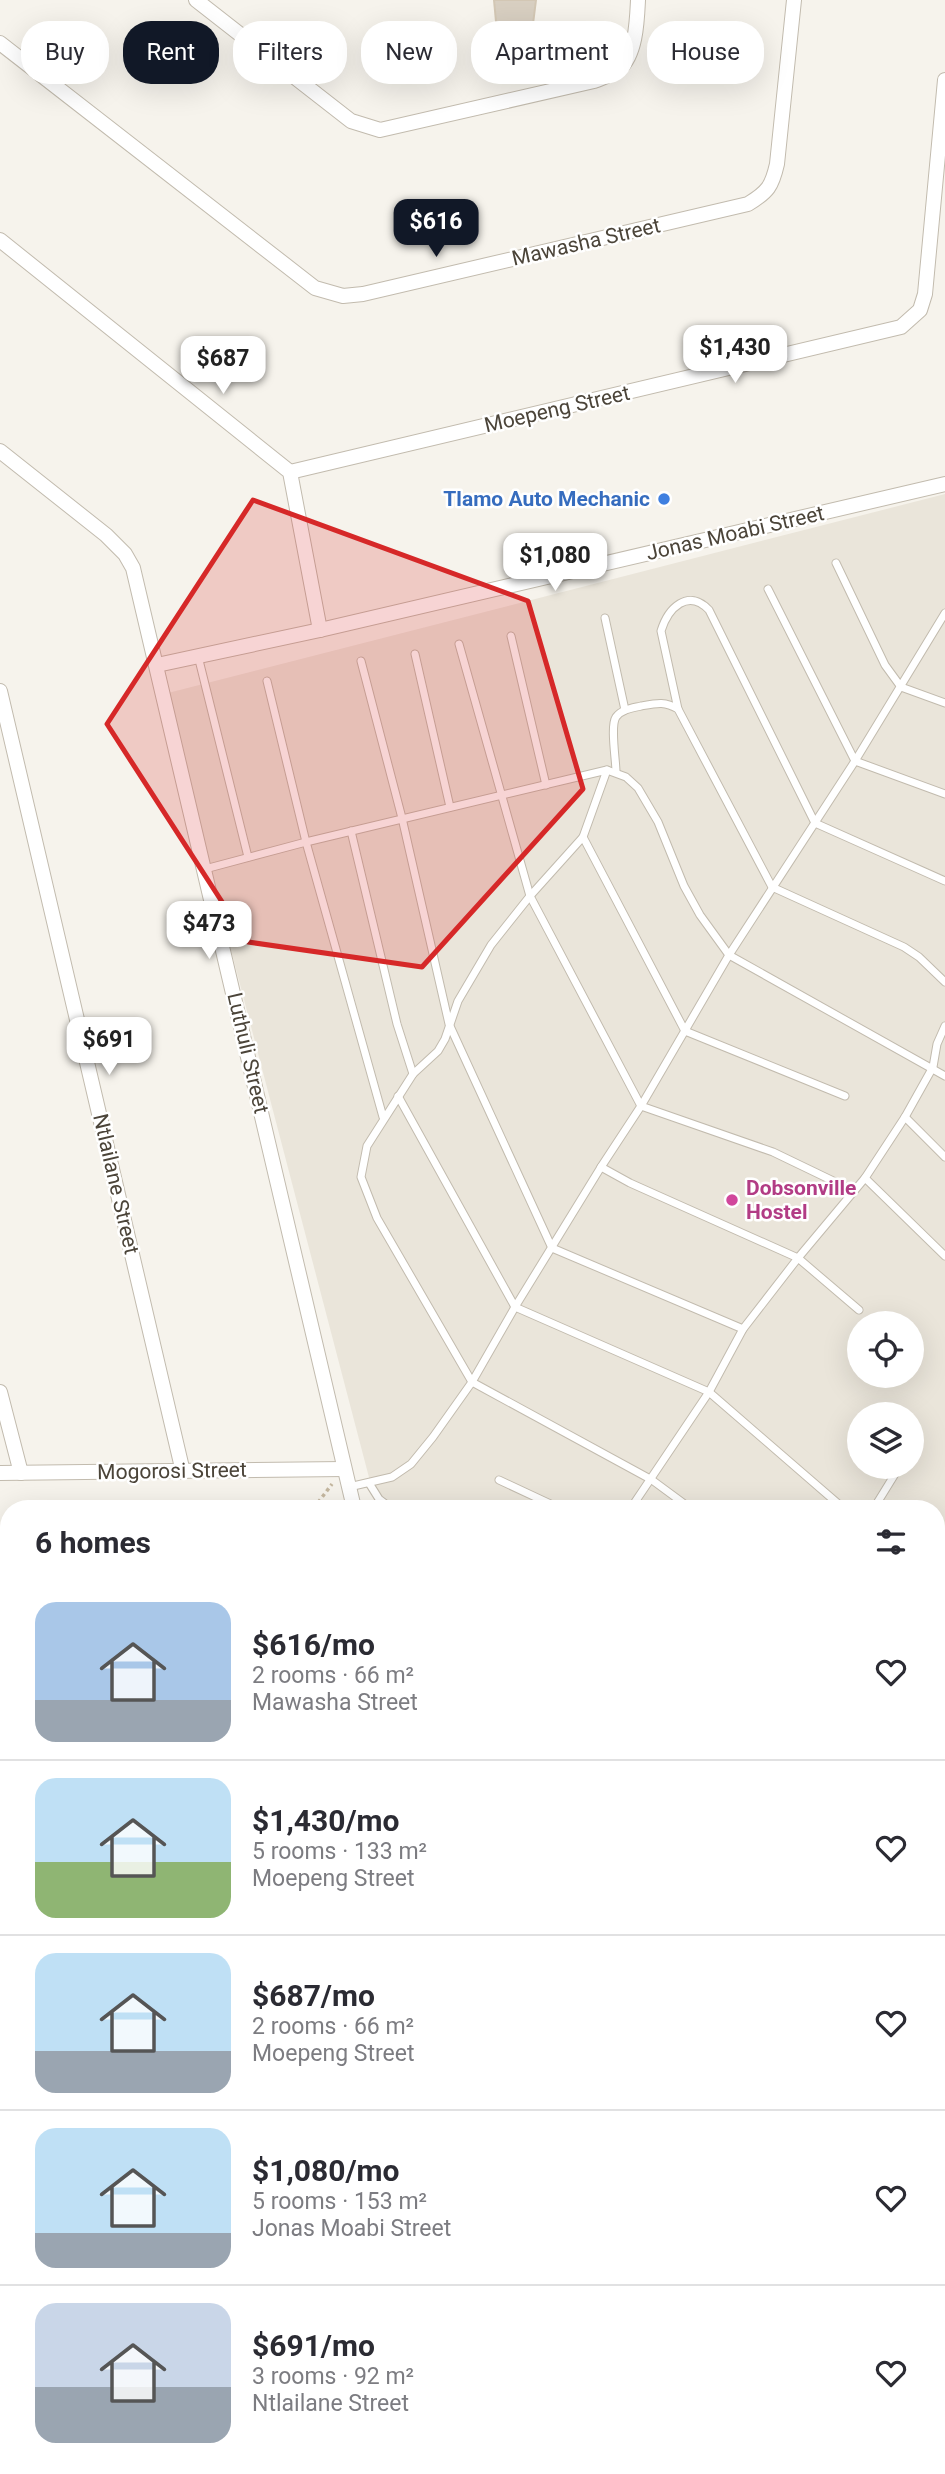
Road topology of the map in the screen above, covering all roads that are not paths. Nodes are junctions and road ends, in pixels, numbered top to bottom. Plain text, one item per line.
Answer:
1 (196, 0) edge
2 (638, 0) edge
3 (794, 0) edge
4 (0, 43) edge
5 (945, 80) edge
6 (0, 240) edge
7 (0, 451) edge
8 (289, 472) junction
9 (945, 484) edge
10 (836, 564) dead end
11 (768, 589) dead end
12 (945, 613) edge
13 (605, 618) dead end
14 (320, 630) junction
15 (511, 636) dead end
16 (459, 644) dead end
17 (415, 653) dead end
18 (198, 655) junction
19 (361, 661) dead end
20 (157, 665) junction
21 (267, 681) dead end
22 (901, 687) junction
23 (0, 691) edge
24 (945, 703) edge
25 (678, 709) junction
26 (625, 710) junction
27 (855, 761) junction
28 (607, 770) junction
29 (617, 772) junction
30 (546, 785) junction
31 (501, 794) junction
32 (945, 794) edge
33 (450, 807) junction
34 (402, 818) junction
35 (814, 823) junction
36 (351, 831) junction
37 (583, 837) junction
38 (306, 842) junction
39 (248, 857) junction
40 (205, 869) junction
41 (945, 881) edge
42 (772, 887) junction
43 (530, 896) junction
44 (729, 955) junction
45 (945, 982) edge
46 (449, 1024) junction
47 (945, 1026) edge
48 (685, 1031) junction
49 (933, 1067) junction
50 (413, 1074) junction
51 (945, 1076) edge
52 (398, 1096) junction
53 (845, 1096) dead end
54 (642, 1106) junction
55 (383, 1117) junction
56 (905, 1117) junction
57 (945, 1157) edge
58 (601, 1167) junction
59 (866, 1178) junction
60 (853, 1191) junction
61 (552, 1248) junction
62 (945, 1256) edge
63 (798, 1258) junction
64 (514, 1307) junction
65 (859, 1310) dead end
66 (743, 1329) junction
67 (472, 1382) junction
68 (0, 1392) edge
69 (709, 1392) junction
70 (344, 1469) junction
71 (183, 1472) junction
72 (21, 1473) junction
73 (0, 1474) edge
74 (892, 1479) edge
75 (499, 1480) dead end
76 (652, 1480) junction
77 (369, 1483) junction
78 (349, 1487) junction
79 (352, 1500) edge
80 (380, 1500) edge
81 (542, 1500) edge
82 (637, 1500) edge
83 (679, 1500) edge
84 (834, 1500) edge
85 (879, 1500) edge

1 - 2 street
3 - 4 street, Mawasha Street
5 - 8 street, Moepeng Street
6 - 8 street
7 - 20 street, Luthuli Street
8 - 14 street
9 - 14 street, Jonas Moabi Street
10 - 22 lane
11 - 27 lane
12 - 22 lane
13 - 26 lane
14 - 18 street, Jonas Moabi Street
15 - 30 lane
16 - 31 lane
17 - 33 lane
18 - 20 street, Jonas Moabi Street
18 - 39 lane
19 - 34 lane
20 - 40 street, Luthuli Street
21 - 38 lane
22 - 24 lane
22 - 27 lane
23 - 71 street, Ntlailane Street
25 - 26 lane
25 - 35 lane
25 - 42 lane
26 - 29 lane
27 - 32 lane
27 - 35 lane
28 - 29 lane
28 - 30 lane
28 - 37 lane
29 - 44 lane
30 - 31 lane
31 - 33 lane
31 - 43 lane
33 - 34 lane
34 - 36 lane
34 - 46 lane
35 - 41 lane
35 - 42 lane
36 - 38 lane
36 - 50 lane
37 - 43 lane
37 - 48 lane
38 - 39 lane
38 - 55 lane
39 - 40 lane
40 - 70 street, Luthuli Street
42 - 44 lane
42 - 45 lane
43 - 46 lane
43 - 54 lane
44 - 48 lane
44 - 49 lane
46 - 50 lane
46 - 61 lane
47 - 49 lane
48 - 53 lane
48 - 54 lane
49 - 51 lane
49 - 56 lane
50 - 52 lane
52 - 55 lane
52 - 64 lane
54 - 58 lane
54 - 60 lane
55 - 67 lane
56 - 57 lane
56 - 59 lane
58 - 61 lane
58 - 63 lane
59 - 60 lane
59 - 62 lane
60 - 63 lane
61 - 64 lane
61 - 66 lane
63 - 65 lane
63 - 66 lane
64 - 67 lane
64 - 69 lane
66 - 69 lane
67 - 76 lane
67 - 77 lane
68 - 72 street
69 - 76 lane
69 - 84 lane
70 - 71 street, Mogorosi Street
70 - 78 street, Luthuli Street
71 - 72 street, Mogorosi Street
72 - 73 street, Mogorosi Street
74 - 85 lane
75 - 81 lane
76 - 82 lane
76 - 83 lane
77 - 78 lane
77 - 80 lane
78 - 79 street, Luthuli Street

